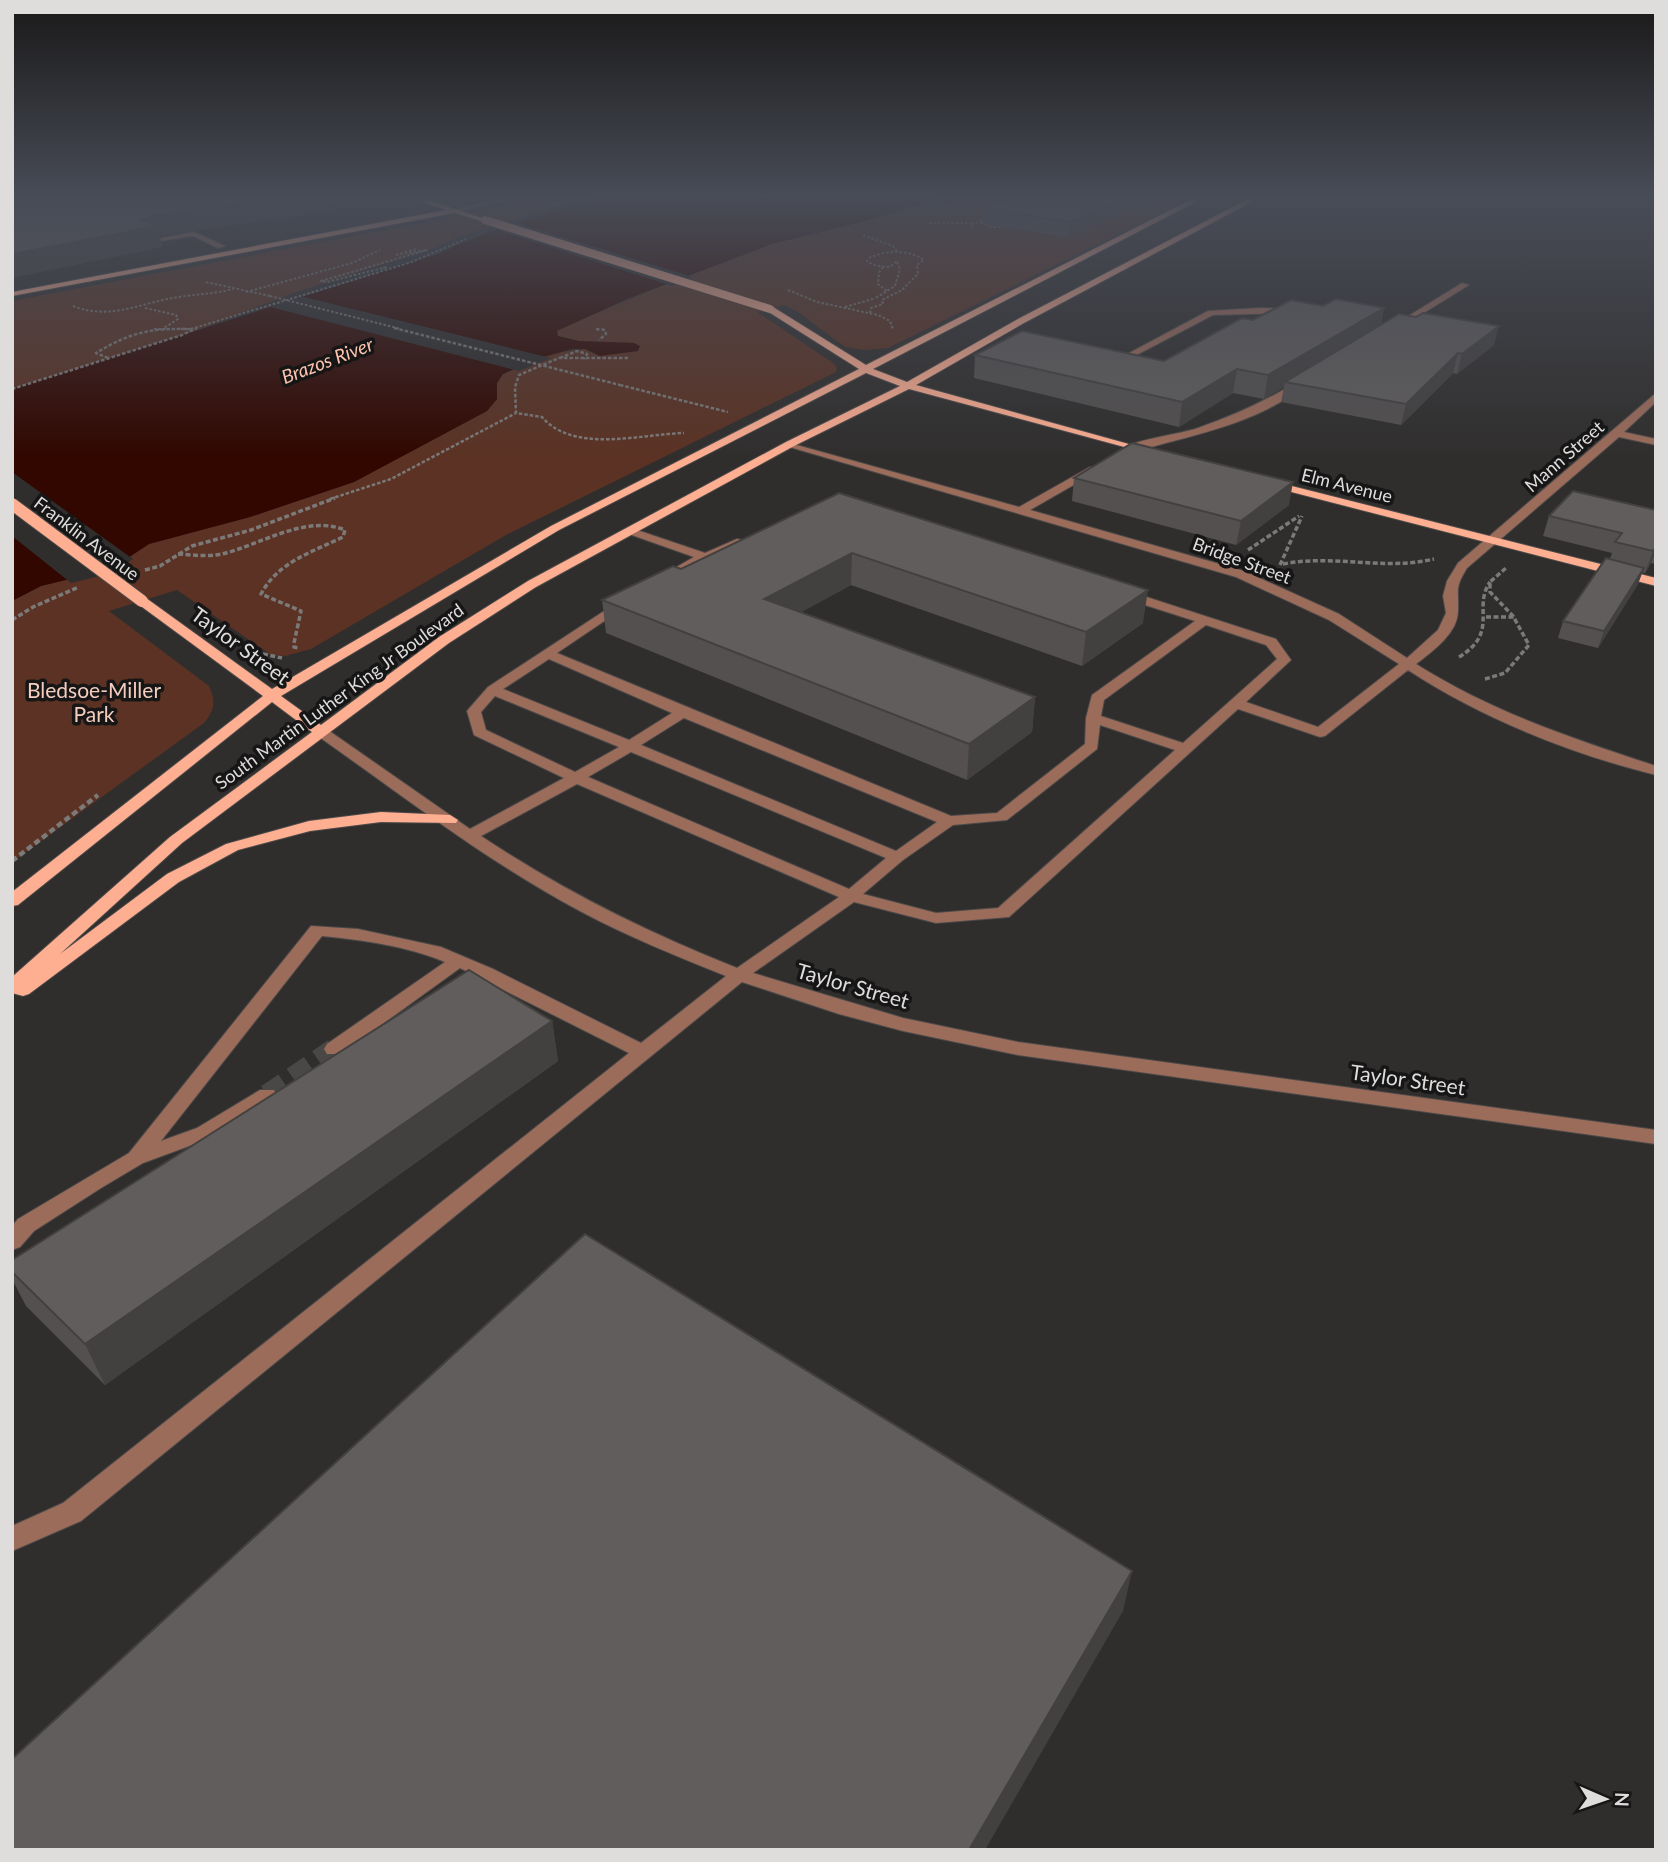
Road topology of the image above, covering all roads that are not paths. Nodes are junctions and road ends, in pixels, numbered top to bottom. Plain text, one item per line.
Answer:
1 (66, 284) edge
2 (690, 284) edge
3 (1031, 284) edge
4 (1093, 284) edge
5 (1465, 285) dead end
6 (12, 294) edge
7 (1313, 310) edge
8 (1387, 326) edge
9 (1122, 359) edge
10 (865, 369) junction
11 (1318, 373) edge
12 (908, 386) junction
13 (1656, 396) edge
14 (1617, 434) junction
15 (1656, 442) edge
16 (790, 444) junction
17 (1130, 448) junction
18 (1157, 454) edge
19 (1115, 457) edge
20 (1103, 463) edge
21 (1261, 481) edge
22 (12, 504) edge
23 (1021, 510) junction
24 (630, 531) junction
25 (755, 534) edge
26 (1493, 540) junction
27 (706, 556) junction
28 (1656, 582) edge
29 (1112, 590) edge
30 (142, 601) joint
31 (1205, 620) junction
32 (547, 653) junction
33 (1406, 662) junction
34 (493, 690) junction
35 (272, 695) junction
36 (1236, 704) junction
37 (683, 712) junction
38 (1093, 718) junction
39 (320, 731) junction
40 (630, 746) junction
41 (1185, 749) junction
42 (1656, 771) edge
43 (576, 778) junction
44 (450, 820) junction
45 (949, 821) junction
46 (470, 835) junction
47 (897, 857) junction
48 (851, 896) junction
49 (12, 901) edge
50 (459, 960) junction
51 (740, 974) junction
52 (12, 986) edge
53 (12, 999) edge
54 (334, 1049) tunnel mouth
55 (643, 1052) junction
56 (267, 1095) tunnel mouth
57 (1656, 1136) edge
58 (136, 1158) junction
59 (12, 1241) edge
60 (12, 1539) edge

1 - 6 main road
2 - 10 main road, bridge
3 - 10 main road, South Martin Luther King Jr Boulevard
4 - 12 main road, South Martin Luther King Jr Boulevard
5 - 8 street
7 - 9 street
10 - 12 main road
10 - 35 main road, South Martin Luther King Jr Boulevard
11 - 17 street
12 - 16 main road, South Martin Luther King Jr Boulevard
12 - 17 main road
13 - 14 street, Mann Street
14 - 15 street
14 - 26 street, Mann Street
16 - 23 street, Bridge Street
16 - 24 main road, South Martin Luther King Jr Boulevard
17 - 18 main road
17 - 19 street
20 - 23 street
21 - 26 main road, Elm Avenue
22 - 30 main road, Franklin Avenue, bridge
23 - 33 street, Bridge Street
24 - 27 street
24 - 39 main road, South Martin Luther King Jr Boulevard
25 - 27 street
26 - 28 main road, Elm Avenue
26 - 33 street, Mann Street
27 - 32 street
29 - 31 street
30 - 35 main road, Taylor Street
31 - 36 street
31 - 38 street
32 - 34 street
32 - 37 street
33 - 36 street, Mann Street
33 - 42 street, Bridge Street
34 - 40 street
34 - 43 street
35 - 39 main road, Taylor Street
35 - 49 main road, South Martin Luther King Jr Boulevard
36 - 41 street
37 - 40 street
37 - 45 street
38 - 41 street
38 - 45 street
39 - 44 street, Taylor Street
39 - 52 main road, South Martin Luther King Jr Boulevard
40 - 43 street
40 - 47 street
41 - 48 street
43 - 46 street
43 - 48 street
44 - 46 street, Taylor Street
44 - 53 main road
45 - 47 street
46 - 51 street, Taylor Street
47 - 48 street
48 - 51 street
50 - 54 street
50 - 55 street
50 - 58 street
51 - 55 street
51 - 57 street, Taylor Street
55 - 60 street
56 - 58 street
58 - 59 street

